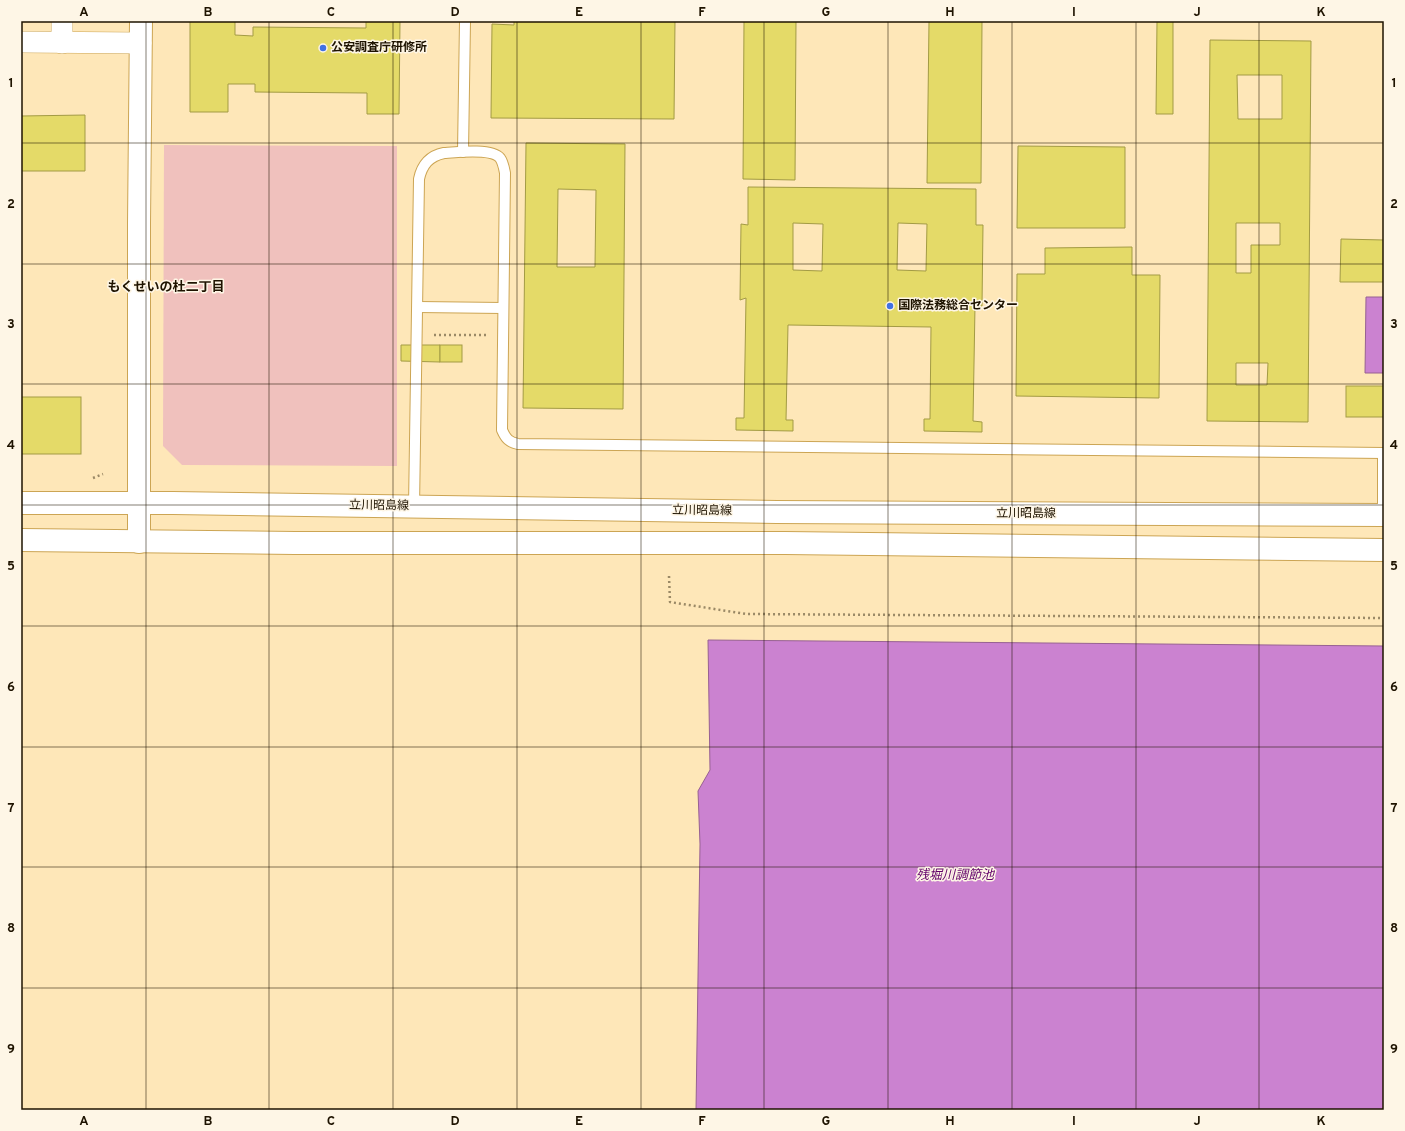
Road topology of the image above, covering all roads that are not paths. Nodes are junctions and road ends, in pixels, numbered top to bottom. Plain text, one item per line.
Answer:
1 (62, 21) edge
2 (141, 21) edge
3 (465, 21) edge
4 (21, 42) edge
5 (62, 43) junction
6 (141, 43) junction
7 (463, 152) junction
8 (418, 307) junction
9 (503, 308) junction
10 (1384, 454) edge
11 (21, 502) edge
12 (139, 503) junction
13 (414, 507) junction
14 (1384, 516) edge
15 (21, 540) edge
16 (139, 542) junction
17 (1384, 550) edge

1 - 5 street
2 - 6 main road
3 - 7 lane
4 - 5 street
5 - 6 street
6 - 12 main road
7 - 8 lane
7 - 9 lane
8 - 9 lane
8 - 13 lane
9 - 10 lane
10 - 14 lane
11 - 12 main road, 立川昭島線
12 - 13 main road, 立川昭島線
12 - 16 main road
13 - 14 main road, 立川昭島線
15 - 16 main road
16 - 17 main road

